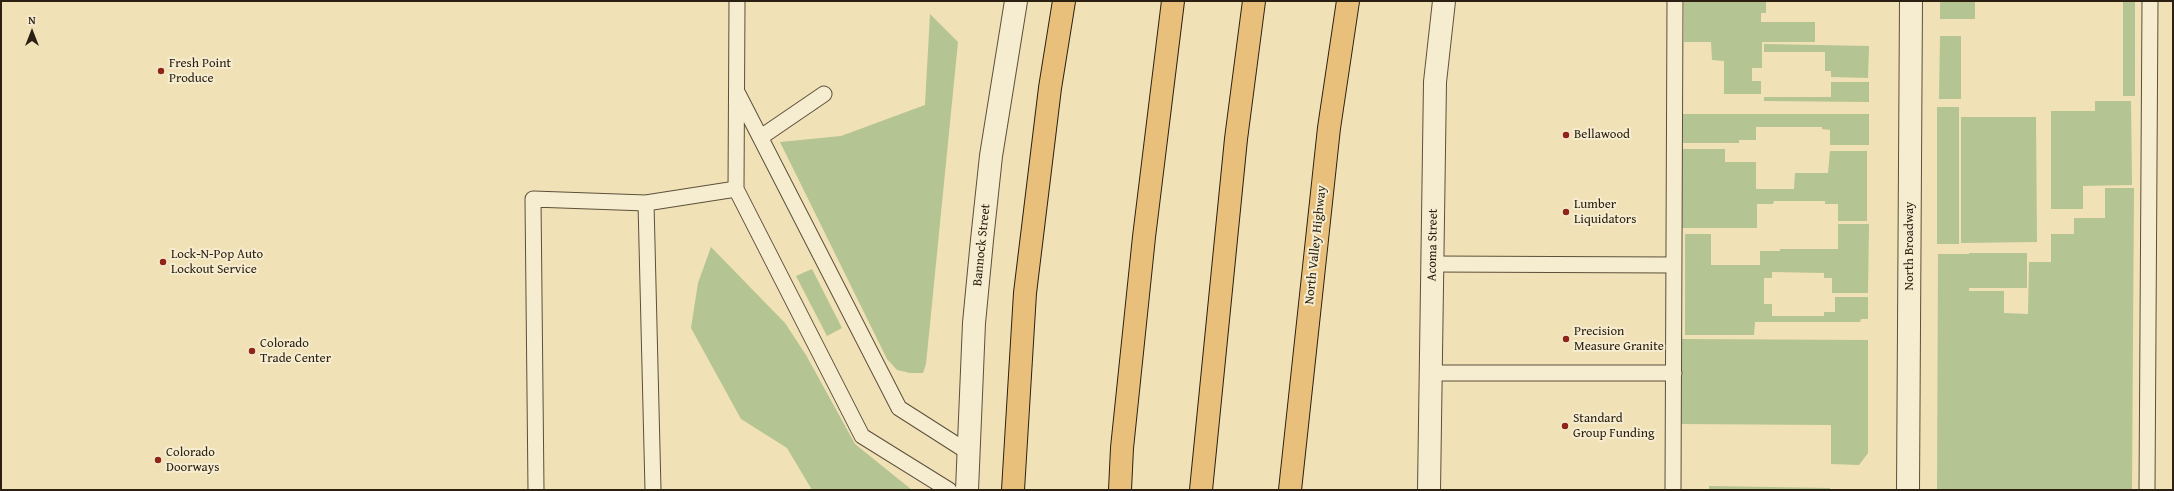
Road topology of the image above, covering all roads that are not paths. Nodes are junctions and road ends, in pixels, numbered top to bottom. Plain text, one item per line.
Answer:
1 (737, 1) edge
2 (1016, 1) edge
3 (1064, 1) edge
4 (1173, 1) edge
5 (1254, 1) edge
6 (1348, 1) edge
7 (1444, 1) edge
8 (1675, 1) edge
9 (1911, 1) edge
10 (2150, 1) edge
11 (737, 90) junction
12 (824, 94) dead end
13 (761, 138) junction
14 (736, 189) junction
15 (646, 203) junction
16 (1432, 264) junction
17 (1674, 265) junction
18 (1431, 373) junction
19 (1674, 373) junction
20 (968, 452) junction
21 (536, 490) edge
22 (653, 490) edge
23 (949, 490) edge
24 (967, 490) edge
25 (1013, 490) edge
26 (1120, 490) edge
27 (1201, 490) edge
28 (1290, 490) edge
29 (1429, 490) edge
30 (1673, 490) edge
31 (1908, 490) edge
32 (2147, 490) edge

1 - 11 lane
2 - 20 street, Bannock Street
3 - 25 highway
4 - 26 highway
5 - 27 highway
6 - 28 highway, North Valley Highway
7 - 16 street, Acoma Street
8 - 17 lane
9 - 31 street, North Broadway
10 - 32 lane
11 - 13 lane
11 - 14 lane
12 - 13 lane
13 - 20 lane
14 - 15 lane
14 - 23 lane
15 - 21 lane
15 - 22 lane
16 - 17 lane
16 - 18 street, Acoma Street
17 - 19 lane
18 - 19 lane
18 - 29 street, Acoma Street
19 - 30 lane
20 - 24 street, Bannock Street

